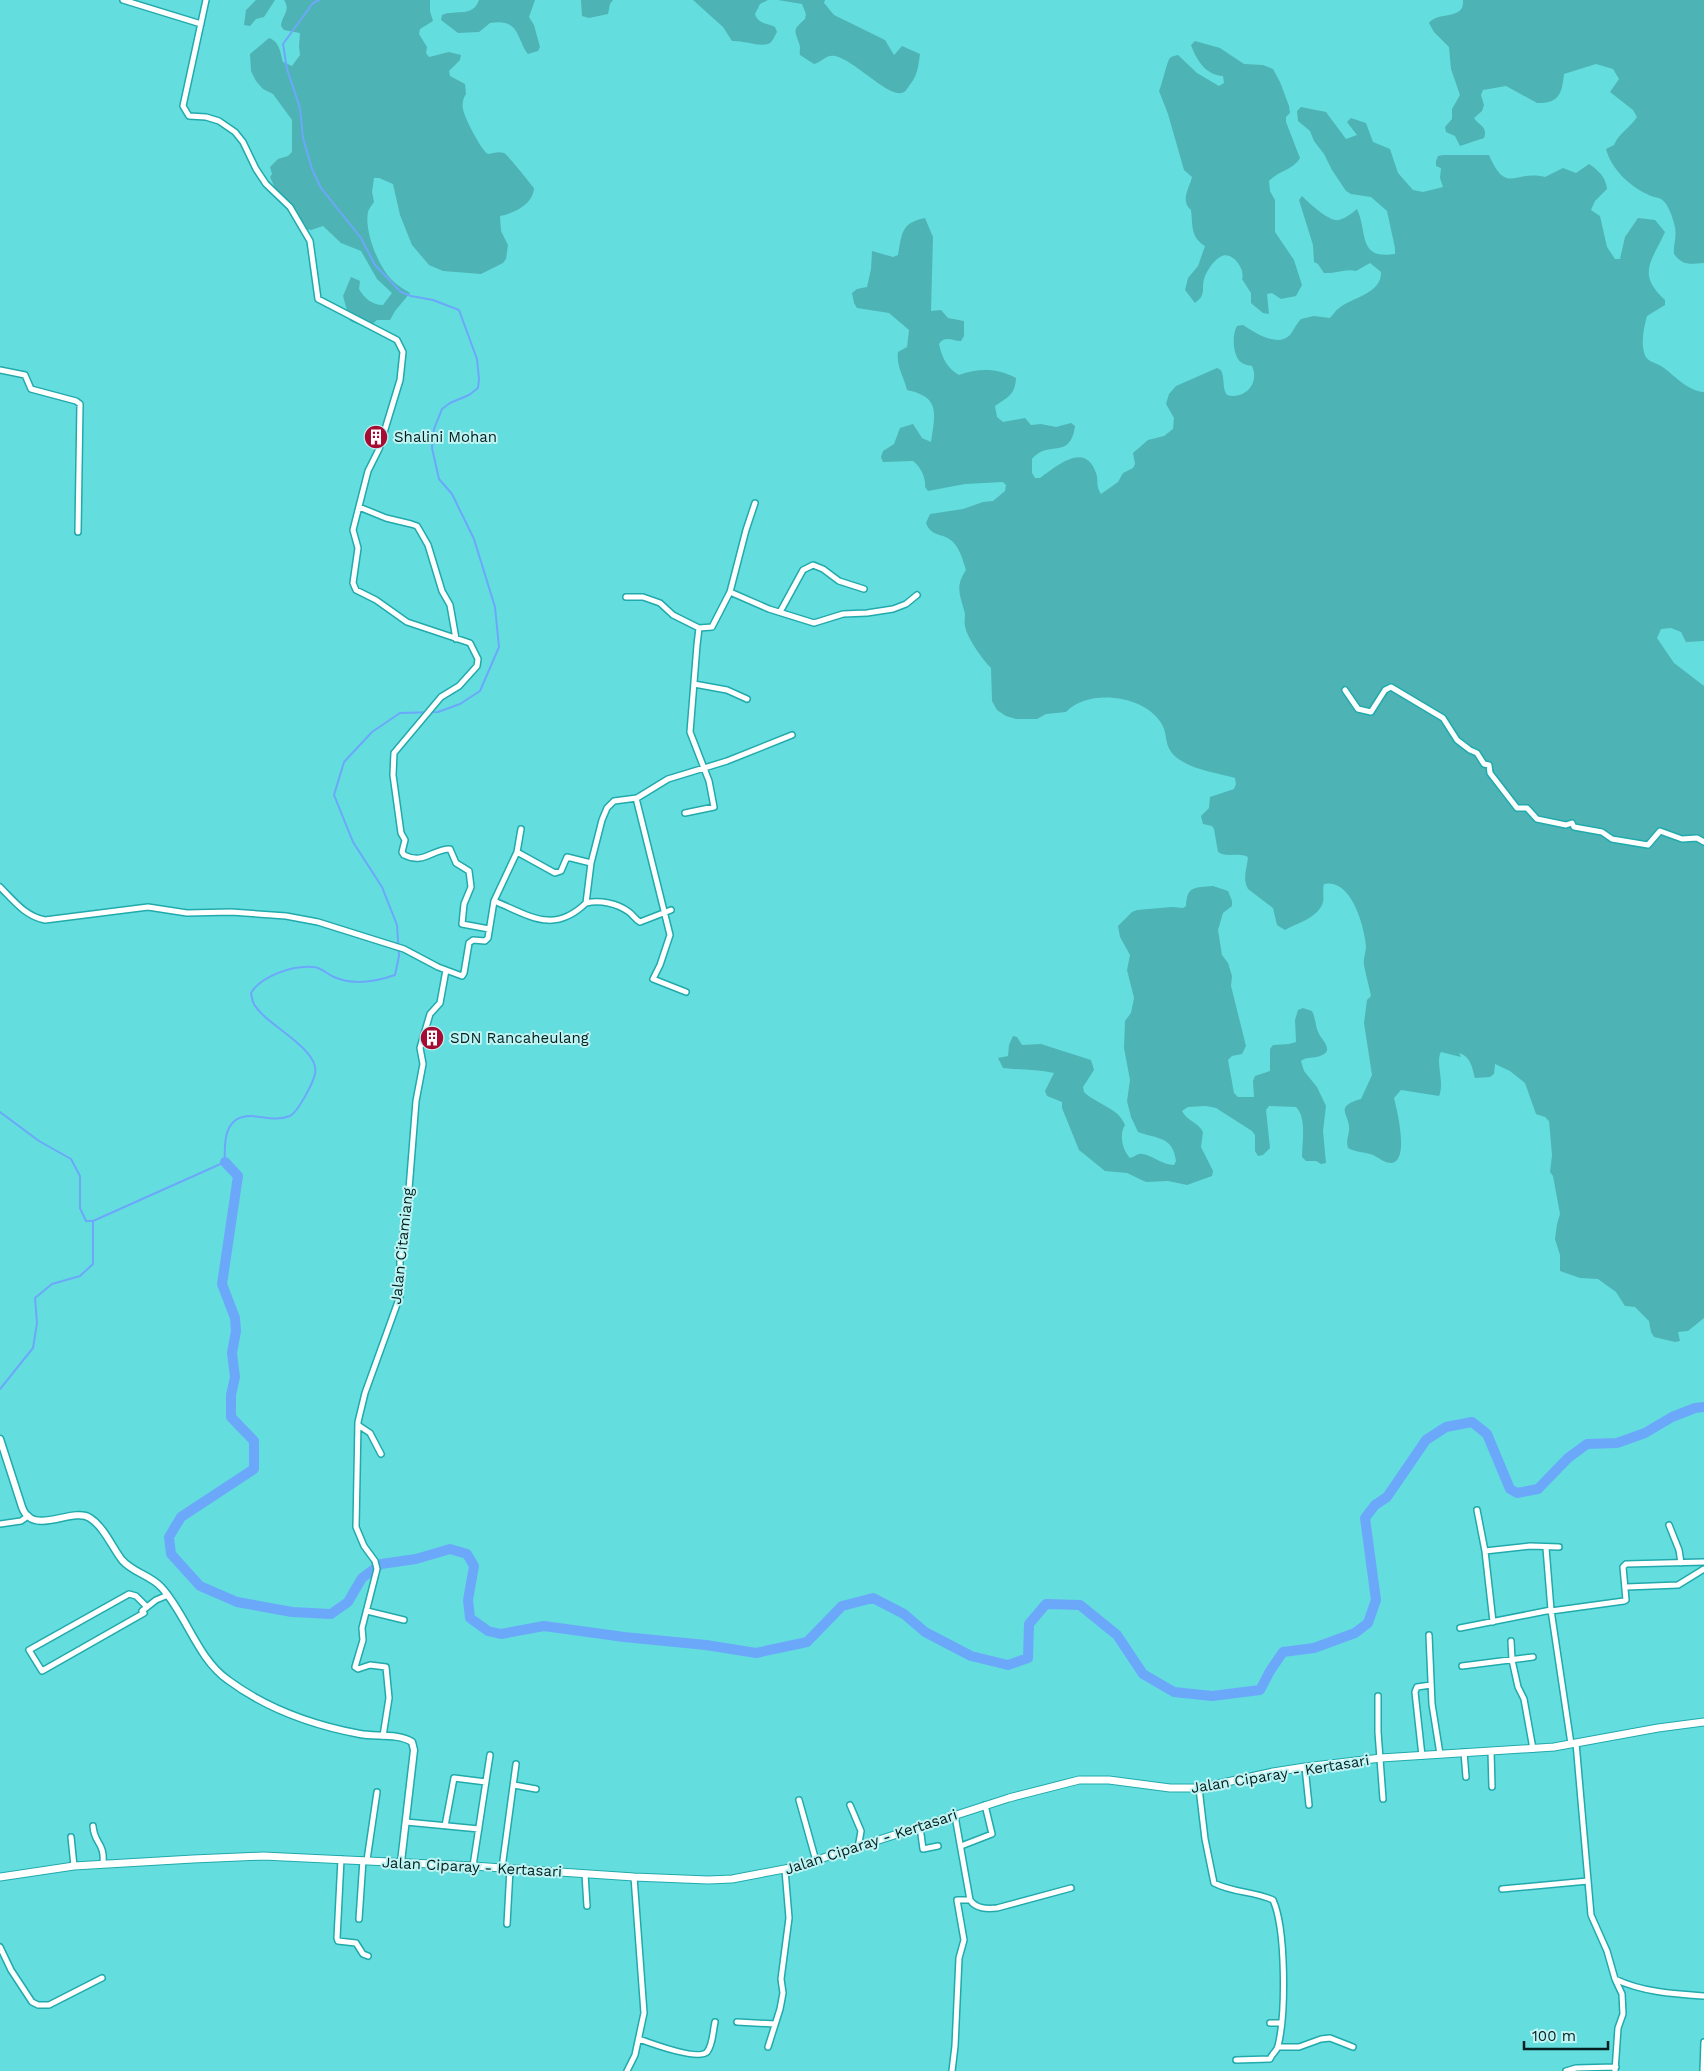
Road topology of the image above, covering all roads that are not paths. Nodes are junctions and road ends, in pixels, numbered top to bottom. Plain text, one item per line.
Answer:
1 (122, 0) edge
2 (206, 0) edge
3 (200, 24) junction
4 (0, 370) edge
5 (756, 503) dead end
6 (359, 507) junction
7 (78, 532) dead end
8 (864, 589) dead end
9 (730, 592) junction
10 (918, 595) dead end
11 (626, 597) dead end
12 (780, 612) junction
13 (700, 628) junction
14 (456, 639) junction
15 (694, 684) junction
16 (1345, 690) dead end
17 (747, 699) dead end
18 (792, 736) dead end
19 (704, 768) junction
20 (636, 798) junction
21 (685, 813) dead end
22 (521, 829) dead end
23 (1704, 842) edge
24 (517, 852) junction
25 (591, 863) junction
26 (0, 887) edge
27 (494, 901) junction
28 (586, 903) junction
29 (668, 912) junction
30 (489, 929) junction
31 (446, 970) junction
32 (686, 992) dead end
33 (358, 1425) junction
34 (0, 1439) edge
35 (381, 1454) dead end
36 (1477, 1510) dead end
37 (28, 1516) junction
38 (0, 1524) edge
39 (1669, 1525) dead end
40 (1559, 1547) dead end
41 (1546, 1548) junction
42 (1485, 1551) junction
43 (1704, 1562) edge
44 (1681, 1563) junction
45 (1704, 1569) edge
46 (1626, 1587) junction
47 (168, 1595) junction
48 (147, 1606) junction
49 (368, 1611) junction
50 (1551, 1611) junction
51 (404, 1620) dead end
52 (1493, 1622) junction
53 (1460, 1628) dead end
54 (1429, 1635) dead end
55 (1511, 1641) dead end
56 (1534, 1657) dead end
57 (1512, 1660) junction
58 (1462, 1666) dead end
59 (1431, 1685) junction
60 (1378, 1696) dead end
61 (1704, 1722) edge
62 (383, 1736) junction
63 (1573, 1744) junction
64 (1532, 1749) junction
65 (1491, 1751) junction
66 (1464, 1752) junction
67 (1440, 1754) junction
68 (490, 1755) dead end
69 (1422, 1756) junction
70 (1381, 1758) junction
71 (516, 1764) dead end
72 (1306, 1767) junction
73 (1466, 1777) dead end
74 (486, 1782) junction
75 (514, 1785) junction
76 (1492, 1787) dead end
77 (1199, 1788) junction
78 (536, 1789) dead end
79 (377, 1792) dead end
80 (1383, 1799) dead end
81 (799, 1800) dead end
82 (850, 1805) dead end
83 (985, 1805) junction
84 (1309, 1805) dead end
85 (954, 1816) junction
86 (406, 1822) junction
87 (93, 1826) dead end
88 (444, 1826) junction
89 (920, 1827) junction
90 (479, 1829) junction
91 (71, 1837) dead end
92 (938, 1846) dead end
93 (961, 1846) junction
94 (858, 1848) junction
95 (341, 1859) junction
96 (365, 1860) junction
97 (816, 1861) junction
98 (401, 1862) junction
99 (103, 1864) junction
100 (74, 1866) junction
101 (473, 1866) junction
102 (502, 1868) junction
103 (510, 1868) junction
104 (785, 1870) junction
105 (585, 1874) junction
106 (0, 1877) edge
107 (634, 1877) junction
108 (1588, 1881) junction
109 (1071, 1888) dead end
110 (1502, 1888) dead end
111 (970, 1900) junction
112 (588, 1906) dead end
113 (359, 1919) dead end
114 (507, 1924) dead end
115 (0, 1947) edge
116 (368, 1956) dead end
117 (102, 1978) dead end
118 (1615, 1979) junction
119 (1704, 1996) edge
120 (715, 2022) dead end
121 (736, 2022) dead end
122 (1270, 2023) dead end
123 (1281, 2023) junction
124 (775, 2024) junction
125 (639, 2039) junction
126 (1704, 2042) edge
127 (768, 2047) dead end
128 (1278, 2047) junction
129 (1354, 2047) dead end
130 (1236, 2060) dead end
131 (1616, 2069) edge
132 (1582, 2070) edge
133 (627, 2071) edge
134 (952, 2071) edge
135 (1566, 2071) edge
136 (1703, 2071) edge

1 - 3 street
2 - 3 street
3 - 6 street
4 - 7 street
5 - 9 street
6 - 14 street
6 - 14 street
8 - 12 street
9 - 12 street
9 - 13 street
10 - 12 street
11 - 13 street
13 - 15 street
14 - 30 street
15 - 17 street
15 - 19 street
16 - 23 street
18 - 19 street
19 - 20 street
19 - 21 street
20 - 25 street
20 - 29 street
22 - 24 street
24 - 25 street
24 - 27 street
25 - 28 street
26 - 31 street
27 - 28 street
27 - 30 street
28 - 29 street
29 - 32 street
30 - 31 street
31 - 33 street, Jalan Citamiang
33 - 35 street
33 - 49 street, Jalan Citamiang
34 - 37 street
36 - 42 street
37 - 38 street
37 - 47 street
39 - 44 street
40 - 41 street
41 - 42 street
41 - 50 street
42 - 52 street
43 - 44 street
44 - 46 street
45 - 46 street
46 - 50 street
47 - 48 street
47 - 62 street
48 - 48 street
49 - 51 street
49 - 62 street
50 - 52 street
50 - 63 street
52 - 53 street
54 - 59 street
55 - 57 street
56 - 57 street
57 - 58 street
57 - 64 street
59 - 67 street
59 - 69 street
60 - 70 street
61 - 63 main road, Jalan Ciparay - Kertasari
62 - 86 street
63 - 64 main road, Jalan Ciparay - Kertasari
63 - 108 street
64 - 65 main road, Jalan Ciparay - Kertasari
65 - 66 main road, Jalan Ciparay - Kertasari
65 - 76 street
66 - 67 main road, Jalan Ciparay - Kertasari
66 - 73 street
67 - 69 main road, Jalan Ciparay - Kertasari
68 - 74 street
69 - 70 main road, Jalan Ciparay - Kertasari
70 - 72 main road, Jalan Ciparay - Kertasari
70 - 80 street
71 - 75 street
72 - 77 main road, Jalan Ciparay - Kertasari
72 - 84 street
74 - 88 street
74 - 90 street
75 - 78 street
75 - 102 street
77 - 83 main road, Jalan Ciparay - Kertasari
77 - 123 street
79 - 96 street
81 - 97 street
82 - 94 street
83 - 85 main road, Jalan Ciparay - Kertasari
83 - 93 street
85 - 89 main road, Jalan Ciparay - Kertasari
85 - 93 street
86 - 88 street
86 - 98 street
87 - 99 street
88 - 90 street
89 - 92 street
89 - 94 main road, Jalan Ciparay - Kertasari
90 - 101 street
91 - 100 street
93 - 111 street
94 - 97 main road, Jalan Ciparay - Kertasari
95 - 96 main road, Jalan Ciparay - Kertasari
95 - 99 main road, Jalan Ciparay - Kertasari
95 - 116 street
96 - 98 main road, Jalan Ciparay - Kertasari
96 - 113 street
97 - 104 main road, Jalan Ciparay - Kertasari
98 - 101 main road, Jalan Ciparay - Kertasari
99 - 100 main road, Jalan Ciparay - Kertasari
100 - 106 main road, Jalan Ciparay - Kertasari
101 - 102 main road, Jalan Ciparay - Kertasari
102 - 103 main road, Jalan Ciparay - Kertasari
103 - 105 main road, Jalan Ciparay - Kertasari
103 - 114 street
104 - 107 main road, Jalan Ciparay - Kertasari
104 - 124 street
105 - 107 main road, Jalan Ciparay - Kertasari
105 - 112 street
107 - 125 street
108 - 110 street
108 - 118 street
109 - 111 street
111 - 134 street
115 - 117 street
118 - 119 street
118 - 131 street
120 - 125 street
121 - 124 street
122 - 123 street
123 - 128 street
124 - 127 street
125 - 133 street
126 - 136 street
128 - 129 street
128 - 130 street
131 - 132 street
132 - 135 street

